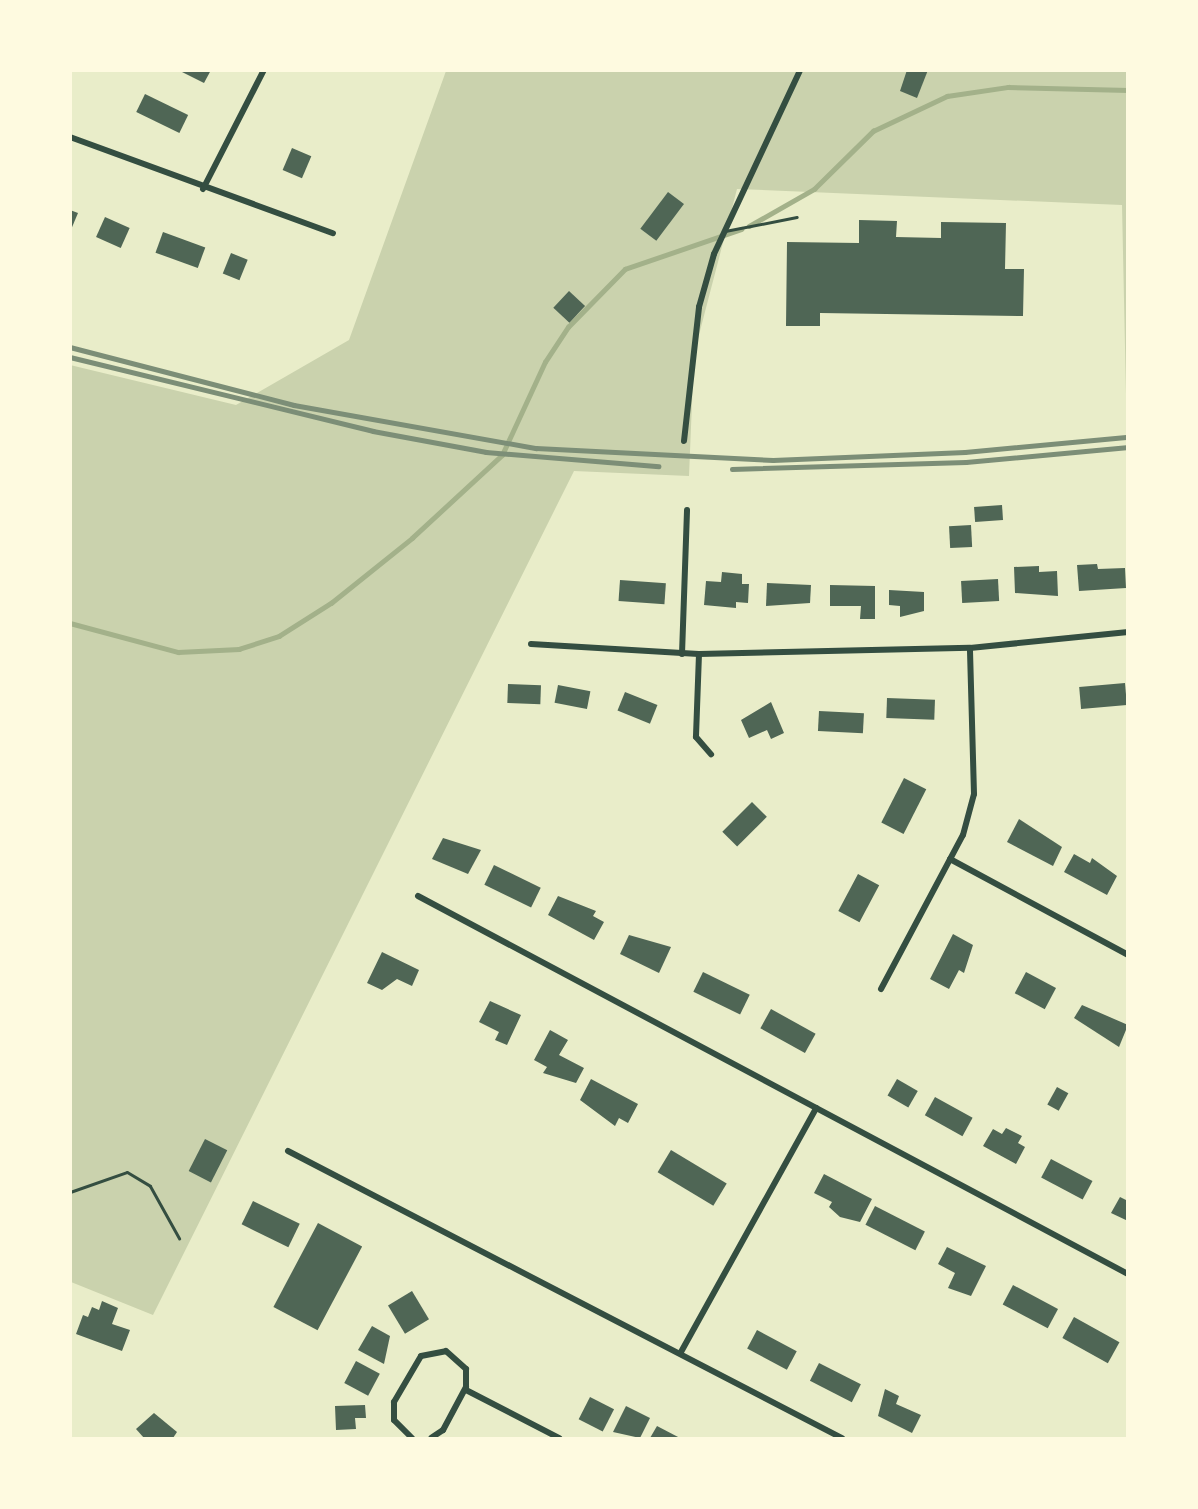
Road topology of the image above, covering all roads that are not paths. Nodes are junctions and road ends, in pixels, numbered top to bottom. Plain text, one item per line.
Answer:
1 (264, 70) edge
2 (800, 70) edge
3 (70, 137) edge
4 (203, 189) junction
5 (797, 217) dead end
6 (723, 231) junction
7 (333, 233) dead end
8 (684, 441) dead end
9 (687, 510) dead end
10 (1128, 632) edge
11 (531, 644) dead end
12 (970, 648) junction
13 (682, 654) junction
14 (699, 654) junction
15 (711, 754) dead end
16 (950, 859) junction
17 (418, 896) dead end
18 (1128, 955) edge
19 (881, 989) dead end
20 (816, 1108) junction
21 (288, 1151) dead end
22 (70, 1192) edge
23 (179, 1238) dead end
24 (1128, 1274) edge
25 (681, 1352) junction
26 (466, 1390) junction
27 (412, 1438) edge
28 (431, 1438) edge
29 (559, 1438) edge
30 (842, 1438) edge

1 - 4 street
2 - 6 street
3 - 4 street
4 - 7 street
5 - 6 lane
6 - 8 street
9 - 13 street
10 - 12 street
11 - 13 street
12 - 14 street
12 - 16 street
13 - 14 street
14 - 15 street
16 - 18 street
16 - 19 street
17 - 20 street
20 - 24 street
20 - 25 street
21 - 25 street
22 - 23 lane
25 - 30 street
26 - 27 street
26 - 28 street
26 - 29 street

